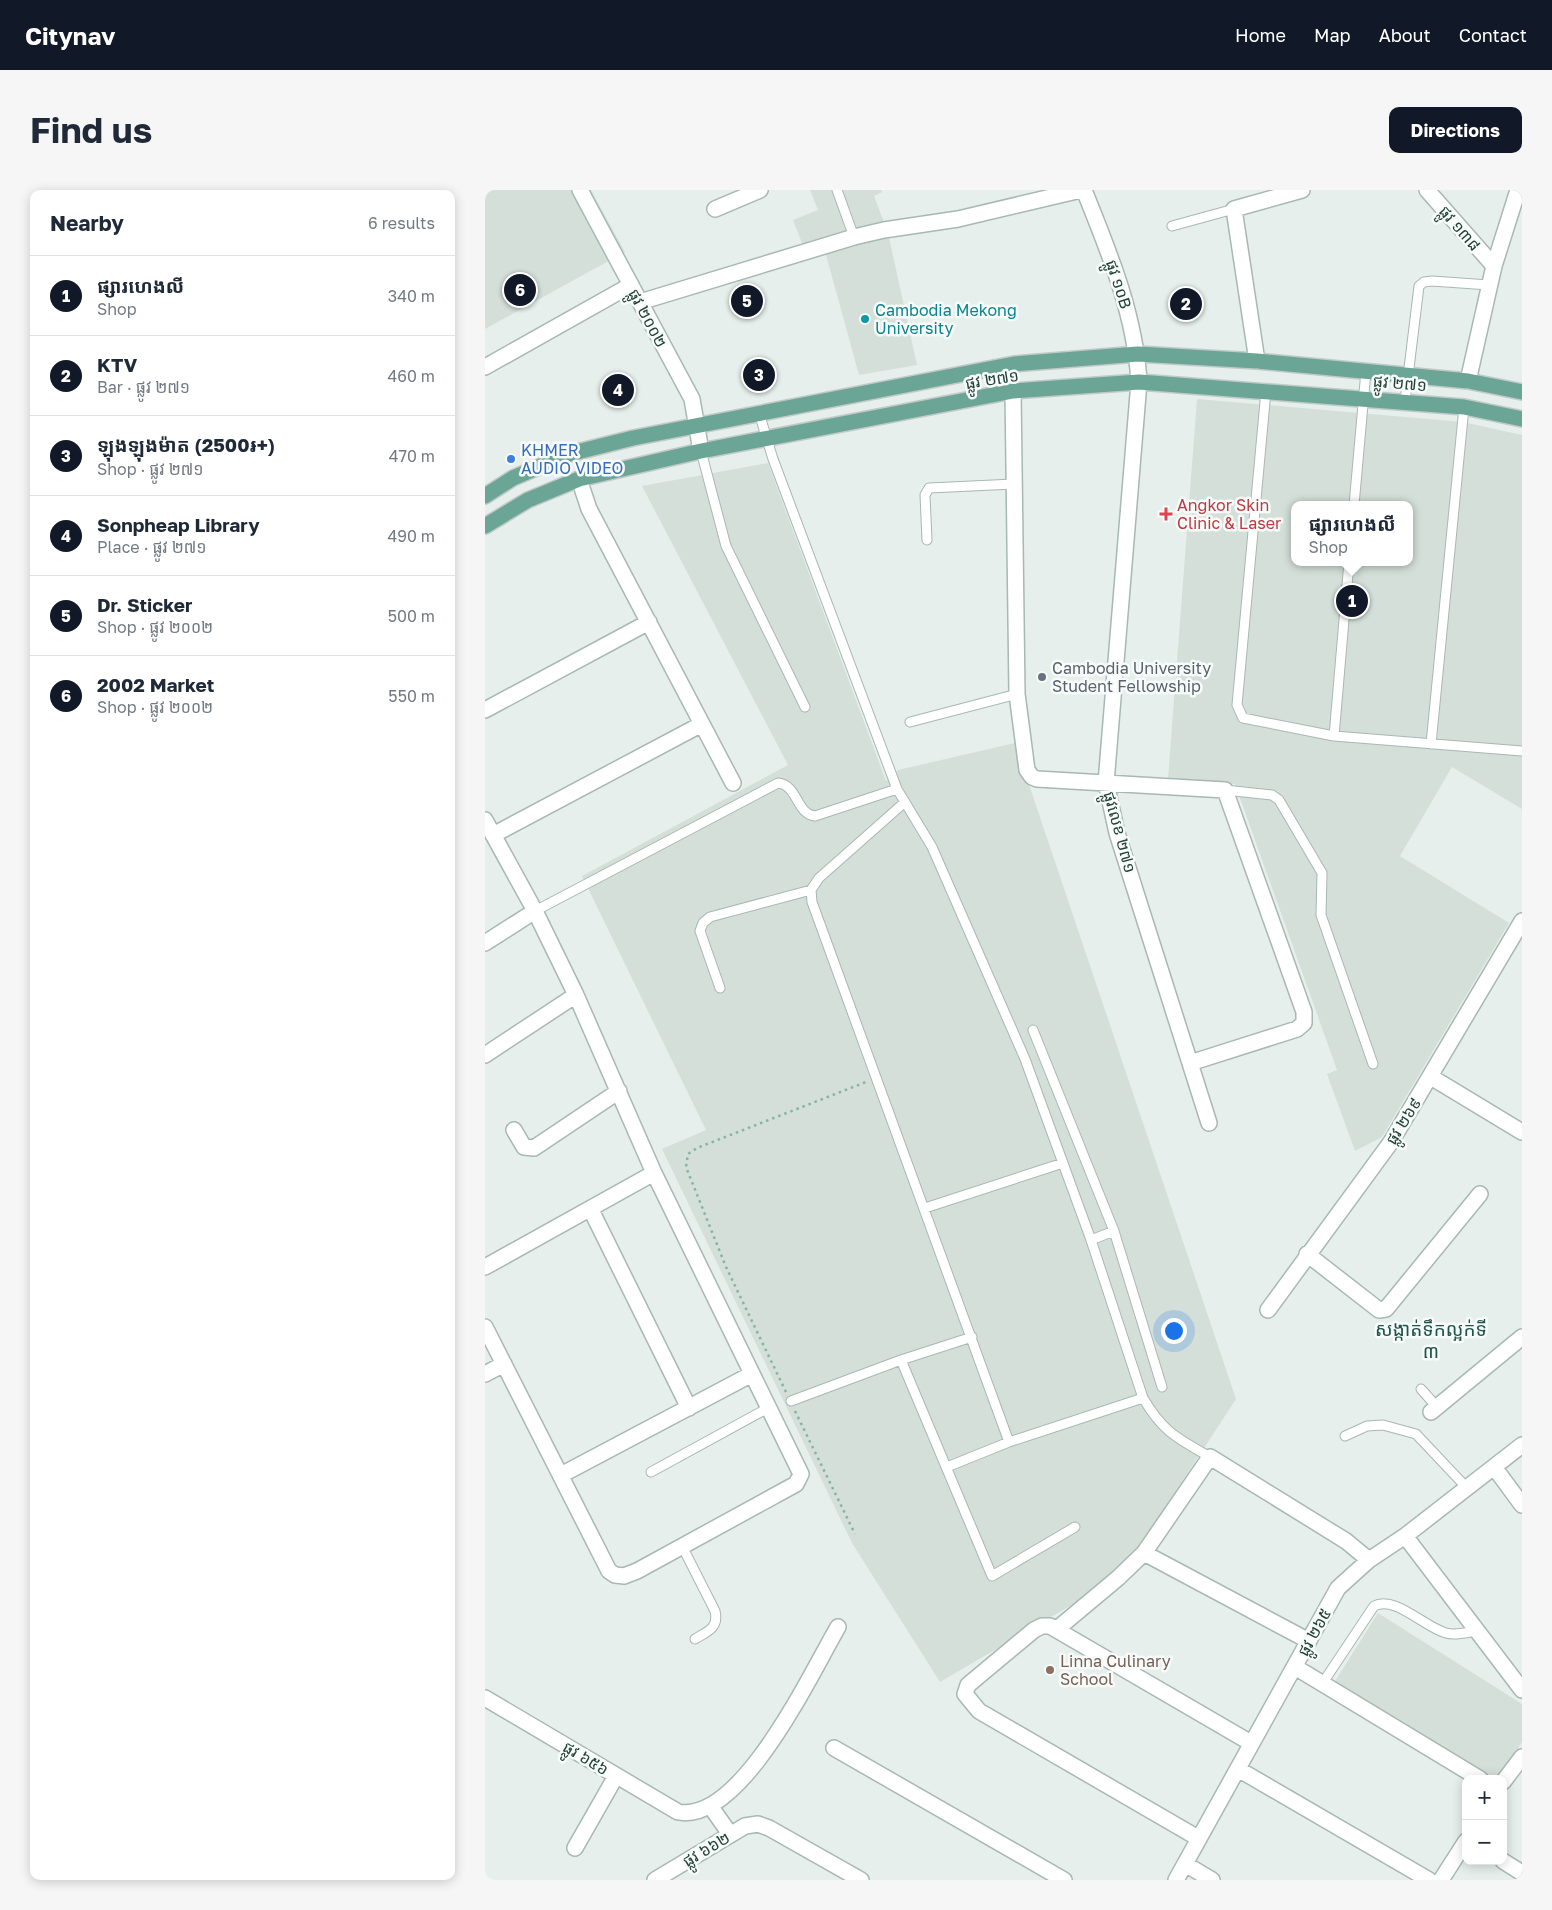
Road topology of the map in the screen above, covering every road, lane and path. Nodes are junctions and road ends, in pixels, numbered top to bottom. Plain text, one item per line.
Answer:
1 (580, 190) edge
2 (760, 190) edge
3 (837, 190) edge
4 (1083, 190) edge
5 (1302, 190) edge
6 (1427, 190) edge
7 (1518, 190) edge
8 (715, 209) dead end
9 (1234, 209) junction
10 (1172, 226) dead end
11 (854, 237) junction
12 (1494, 266) junction
13 (1489, 285) junction
14 (631, 286) junction
15 (639, 302) junction
16 (1138, 354) junction
17 (1257, 361) junction
18 (485, 367) edge
19 (1366, 371) junction
20 (1407, 375) junction
21 (1468, 381) junction
22 (1139, 382) junction
23 (1013, 391) junction
24 (1266, 391) junction
25 (1522, 392) edge
26 (1363, 397) junction
27 (1405, 401) junction
28 (1464, 407) junction
29 (759, 413) junction
30 (1522, 419) edge
31 (697, 425) junction
32 (767, 439) junction
33 (701, 451) junction
34 (579, 479) junction
35 (1014, 484) junction
36 (485, 496) edge
37 (1354, 501) edge
38 (485, 526) edge
39 (927, 540) dead end
40 (1349, 566) edge
41 (649, 622) junction
42 (1017, 694) junction
43 (805, 707) dead end
44 (485, 710) edge
45 (910, 722) dead end
46 (702, 724) junction
47 (1334, 736) junction
48 (1431, 744) junction
49 (1522, 751) edge
50 (733, 783) dead end
51 (1106, 783) junction
52 (897, 789) junction
53 (1225, 790) junction
54 (905, 802) junction
55 (485, 820) edge
56 (493, 835) junction
57 (811, 890) junction
58 (535, 911) junction
59 (1522, 921) edge
60 (485, 943) edge
61 (720, 988) dead end
62 (576, 995) junction
63 (1033, 1030) dead end
64 (485, 1055) edge
65 (1191, 1063) junction
66 (1373, 1064) dead end
67 (1431, 1077) junction
68 (877, 1078) junction
69 (619, 1090) junction
70 (1209, 1123) dead end
71 (514, 1130) dead end
72 (1522, 1132) edge
73 (1063, 1163) junction
74 (654, 1172) junction
75 (1480, 1194) dead end
76 (925, 1208) junction
77 (591, 1210) junction
78 (1114, 1231) junction
79 (1091, 1240) junction
80 (1307, 1254) junction
81 (485, 1267) edge
82 (1268, 1310) dead end
83 (485, 1327) edge
84 (972, 1337) junction
85 (1522, 1337) edge
86 (901, 1360) junction
87 (504, 1364) junction
88 (485, 1374) edge
89 (752, 1374) junction
90 (1162, 1387) dead end
91 (1421, 1389) dead end
92 (1143, 1398) junction
93 (791, 1401) junction
94 (689, 1408) junction
95 (768, 1408) junction
96 (1434, 1409) joint
97 (1345, 1436) dead end
98 (1009, 1442) junction
99 (1522, 1445) edge
100 (1210, 1457) junction
101 (947, 1467) junction
102 (1494, 1467) junction
103 (651, 1472) dead end
104 (561, 1475) junction
105 (1467, 1488) junction
106 (1522, 1505) edge
107 (1075, 1527) dead end
108 (855, 1534) dead end
109 (1405, 1536) junction
110 (683, 1548) junction
111 (1144, 1553) junction
112 (1369, 1560) junction
113 (838, 1627) dead end
114 (1057, 1629) junction
115 (1477, 1631) junction
116 (695, 1640) dead end
117 (1309, 1640) junction
118 (1295, 1667) junction
119 (1322, 1684) junction
120 (1522, 1690) edge
121 (485, 1698) edge
122 (1251, 1743) junction
123 (834, 1748) dead end
124 (1522, 1757) edge
125 (1238, 1769) junction
126 (1473, 1775) edge
127 (616, 1776) junction
128 (1507, 1777) edge
129 (711, 1807) junction
130 (730, 1834) junction
131 (1198, 1838) junction
132 (1462, 1847) edge
133 (575, 1848) dead end
134 (1185, 1864) junction
135 (1507, 1864) edge
136 (1522, 1873) edge
137 (655, 1880) edge
138 (861, 1880) edge
139 (1064, 1880) edge
140 (1176, 1880) edge
141 (1212, 1880) edge
142 (1429, 1880) edge
143 (1441, 1880) edge

1 - 14 street, ផ្លូវ ២០០២
2 - 8 street
3 - 11 lane
4 - 11 street
4 - 16 street, ផ្លូវ ១០B
5 - 9 street
6 - 12 street, ផ្លូវ ១៣៨
7 - 12 street
9 - 10 lane
9 - 17 street
11 - 15 street
12 - 13 street
13 - 20 lane
13 - 21 street
14 - 15 street, ផ្លូវ ២០០២
14 - 18 street
15 - 31 street, ផ្លូវ ២០០២
16 - 17 main road, ផ្លូវ ២៧១
16 - 22 street, ផ្លូវ ១០B
16 - 29 main road, ផ្លូវ ២៧១
17 - 19 main road, ផ្លូវ ២៧១
19 - 20 main road, ផ្លូវ ២៧១
19 - 26 lane
20 - 21 main road, ផ្លូវ ២៧១
20 - 27 lane
21 - 25 main road, ផ្លូវ ២៧១
22 - 23 main road, ផ្លូវ ២៧១
22 - 24 main road, ផ្លូវ ២៧១
22 - 51 street, ផ្លូវលេខ ២៧១
23 - 32 main road, ផ្លូវ ២៧១
23 - 35 street
24 - 26 main road, ផ្លូវ ២៧១
24 - 47 lane
26 - 27 main road, ផ្លូវ ២៧១
26 - 37 lane
27 - 28 main road, ផ្លូវ ២៧១
28 - 30 main road, ផ្លូវ ២៧១
28 - 48 lane
29 - 31 main road, ផ្លូវ ២៧១
29 - 32 lane
31 - 33 street, ផ្លូវ ២០០២
31 - 36 main road, ផ្លូវ ២៧១
32 - 33 main road, ផ្លូវ ២៧១
32 - 52 lane
33 - 34 main road, ផ្លូវ ២៧១
33 - 43 lane
34 - 38 main road, ផ្លូវ ២៧១
34 - 41 street
35 - 39 lane
35 - 42 street
40 - 47 lane
41 - 44 street
41 - 46 street
42 - 45 lane
42 - 51 street
46 - 50 street
46 - 56 street
47 - 48 lane
48 - 49 lane
51 - 53 street
51 - 65 street, ផ្លូវលេខ ២៧១
52 - 54 lane
52 - 58 lane
53 - 65 street
53 - 66 lane
54 - 57 lane
54 - 73 lane
55 - 56 street
56 - 58 street
57 - 61 lane
57 - 68 lane
58 - 60 street
58 - 62 street
59 - 67 street, ផ្លូវ ២៦៩
62 - 64 street
62 - 69 street
63 - 78 lane
65 - 70 street, ផ្លូវលេខ ២៧១
67 - 72 street
67 - 80 street, ផ្លូវ ២៦៩
68 - 76 lane
68 - 93 path
69 - 71 street
69 - 74 street
73 - 76 lane
73 - 79 lane
74 - 77 street
74 - 89 street
75 - 80 street
76 - 84 lane
77 - 81 street
77 - 94 street
78 - 79 lane
78 - 90 lane
79 - 92 lane
80 - 82 street, ផ្លូវ ២៦៩
83 - 87 street
84 - 86 lane
84 - 98 lane
85 - 96 street
86 - 93 lane
86 - 101 lane
87 - 88 street
87 - 104 street
89 - 94 street
89 - 95 street
91 - 96 lane
92 - 98 lane
92 - 100 lane
93 - 108 path
94 - 104 street
95 - 103 lane
95 - 110 street
97 - 105 lane
98 - 101 lane
99 - 102 street, ផ្លូវ ២៦៥
100 - 111 street
100 - 112 street
101 - 107 lane
102 - 105 street, ផ្លូវ ២៦៥
102 - 106 street
104 - 110 street
105 - 109 street, ផ្លូវ ២៦៥
109 - 112 street, ផ្លូវ ២៦៥
109 - 115 street
110 - 116 lane
111 - 114 street
111 - 117 street
112 - 117 street, ផ្លូវ ២៦៥
113 - 129 street
114 - 122 street
114 - 131 street
115 - 119 lane
115 - 120 street
117 - 118 street, ផ្លូវ ២៦៥
118 - 119 street
118 - 122 street, ផ្លូវ ២៦៥
119 - 126 street
121 - 127 street, ផ្លូវ ៦៥៦
122 - 125 street, ផ្លូវ ២៦៥
123 - 139 street
124 - 128 street
125 - 131 street, ផ្លូវ ២៦៥
125 - 142 street
127 - 129 street, ផ្លូវ ៦៥៦
127 - 133 street
129 - 130 street
130 - 137 street, ផ្លូវ ៦៦២
130 - 138 street, ផ្លូវ ៦៦២
131 - 134 street, ផ្លូវ ២៦៥
132 - 143 street
134 - 140 street, ផ្លូវ ២៦៥
134 - 141 street
135 - 136 street

